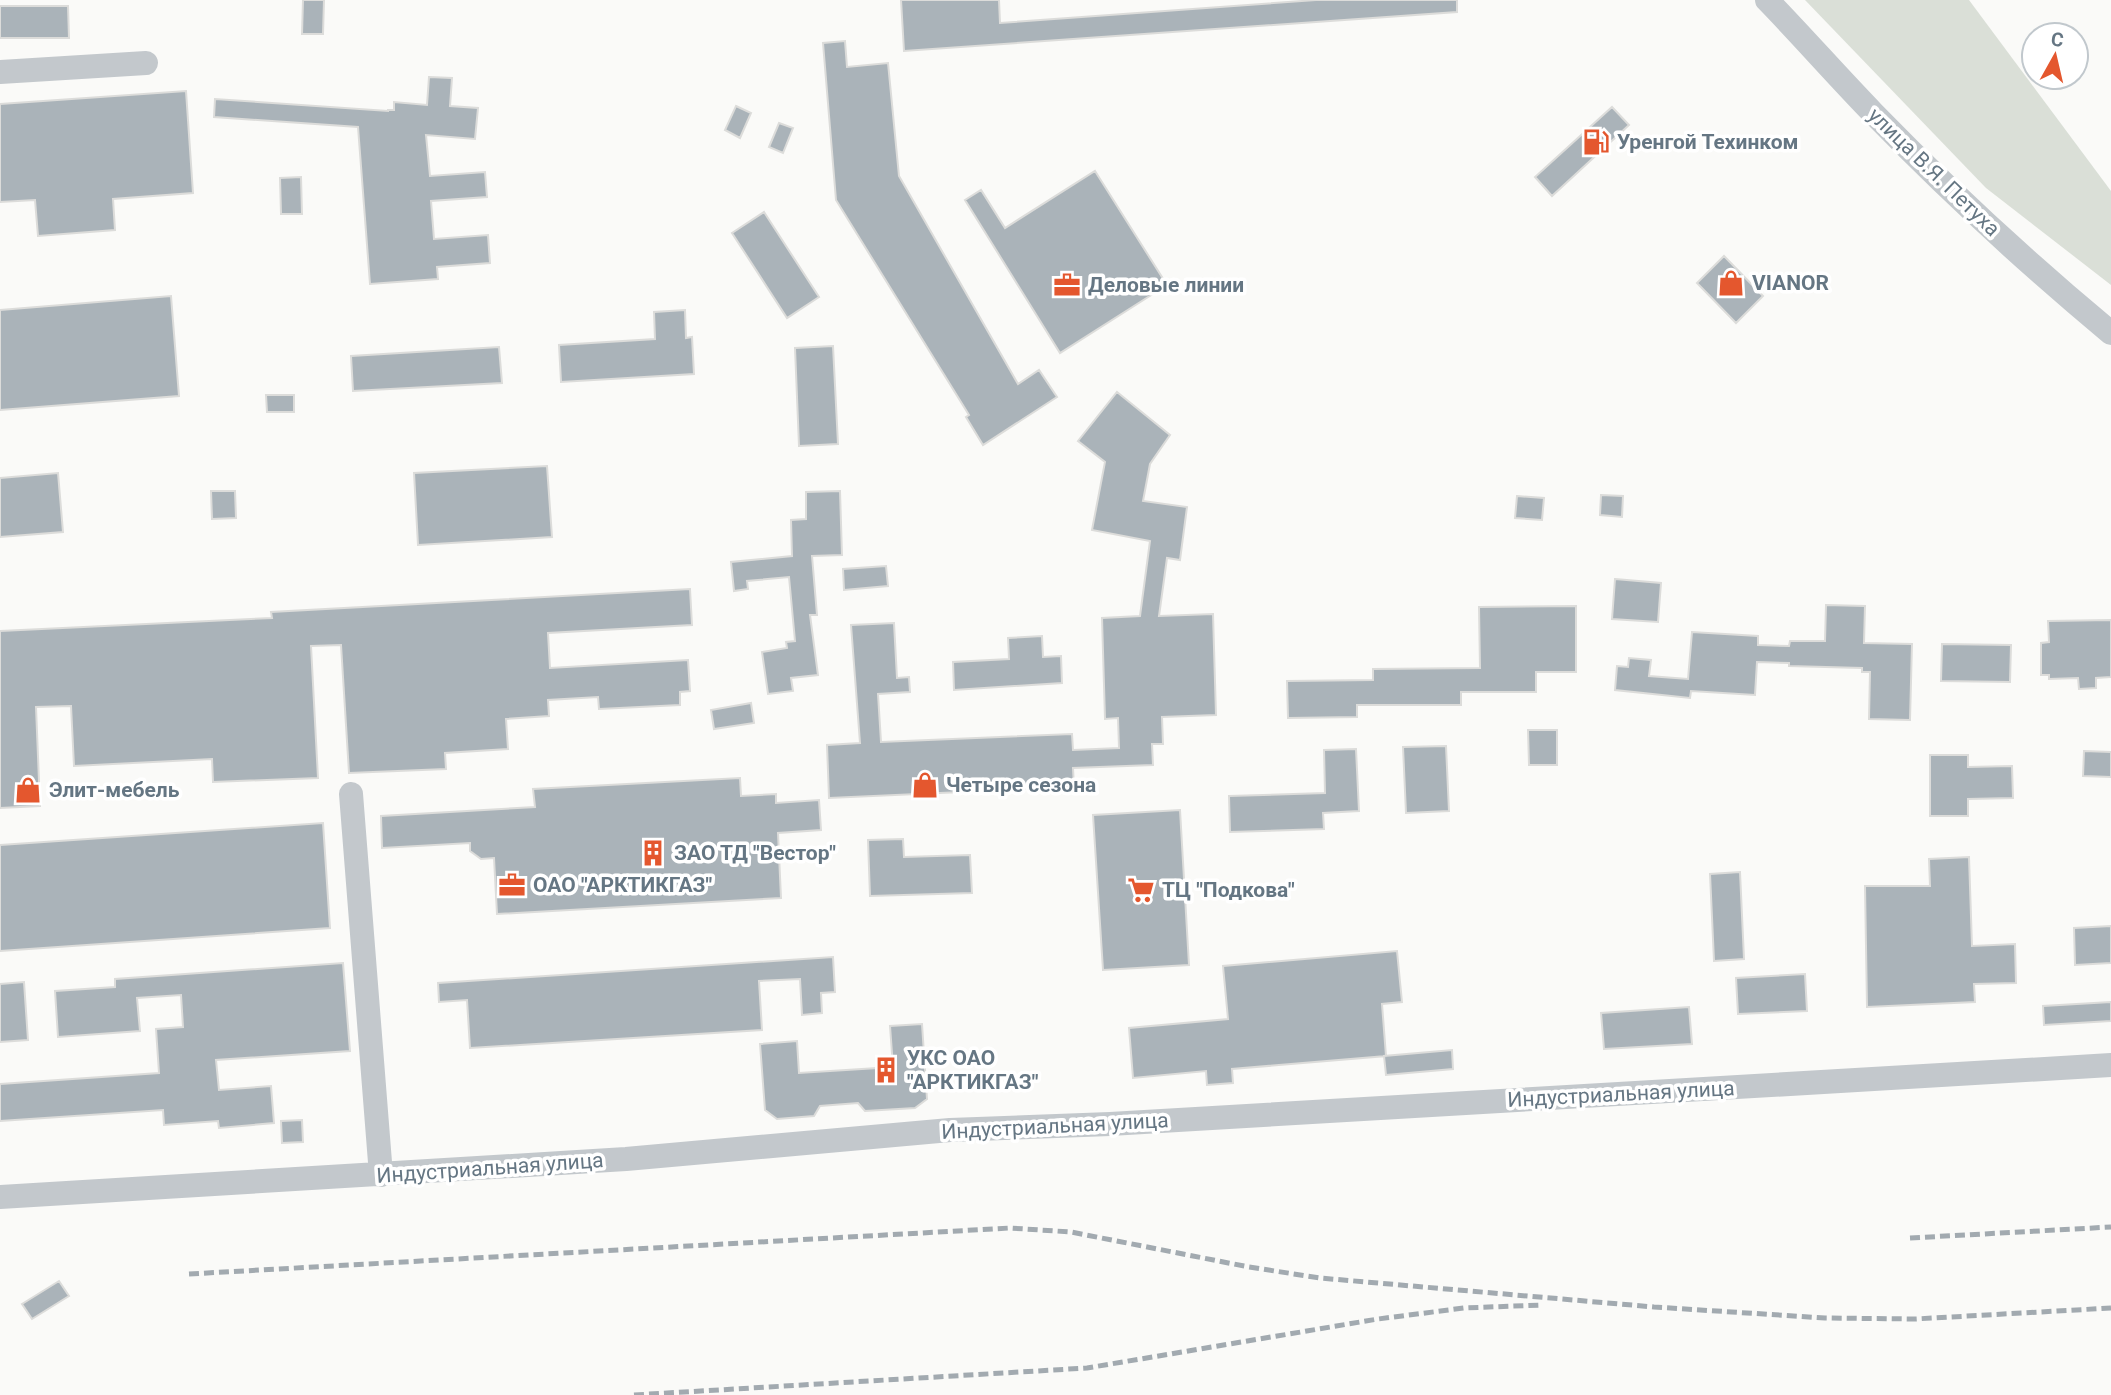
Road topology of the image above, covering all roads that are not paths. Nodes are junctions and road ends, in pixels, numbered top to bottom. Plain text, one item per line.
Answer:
1 (1767, 0) edge
2 (146, 63) dead end
3 (0, 72) edge
4 (2111, 333) edge
5 (351, 794) dead end
6 (2111, 1065) edge
7 (381, 1175) junction
8 (0, 1197) edge

1 - 4 street, улица В.Я. Петуха
2 - 3 street
5 - 7 street
6 - 7 street, Индустриальная улица
7 - 8 street, Индустриальная улица

